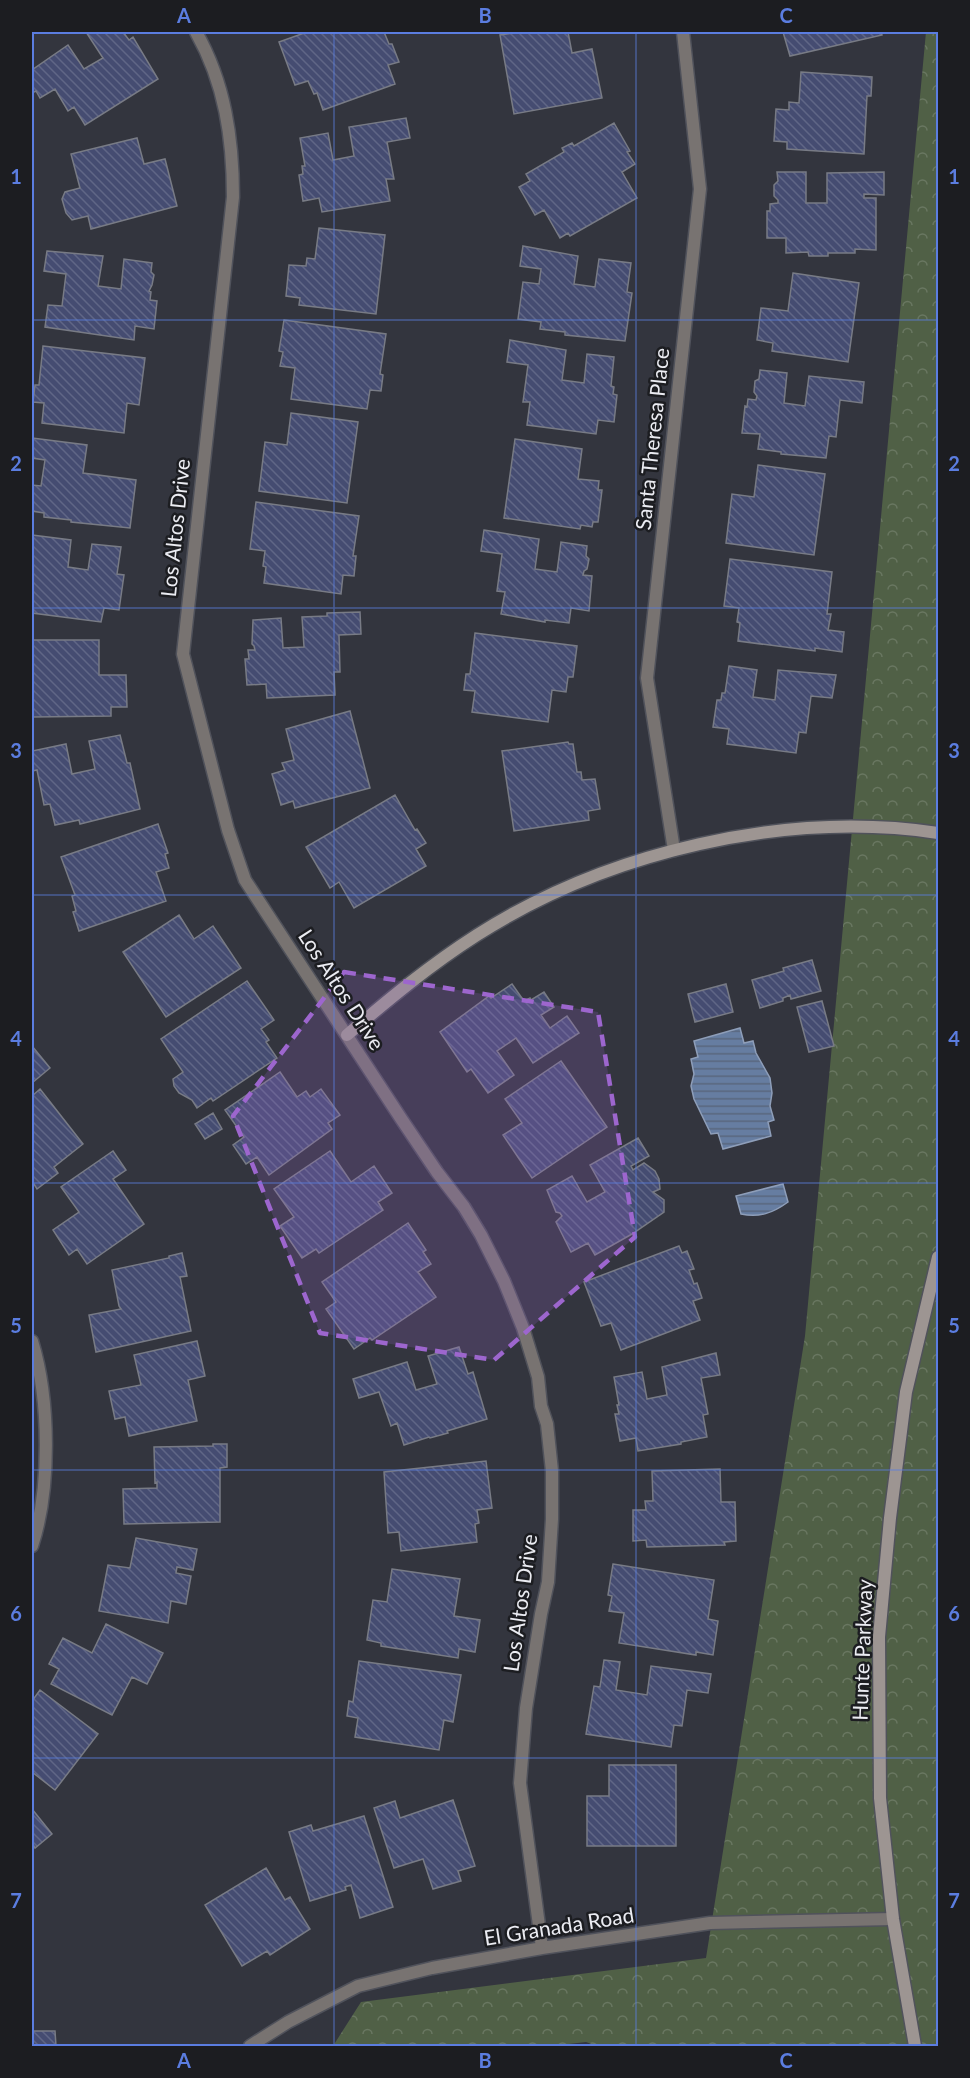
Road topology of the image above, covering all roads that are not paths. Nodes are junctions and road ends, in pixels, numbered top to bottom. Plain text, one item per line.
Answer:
1 (196, 32) edge
2 (683, 32) edge
3 (939, 833) edge
4 (674, 850) junction
5 (347, 1035) junction
6 (939, 1257) edge
7 (32, 1341) edge
8 (32, 1546) edge
9 (893, 1919) junction
10 (542, 1948) junction
11 (250, 2046) edge
12 (915, 2046) edge

1 - 5 street, Los Altos Drive
2 - 4 street, Santa Theresa Place
3 - 4 street
4 - 5 street
5 - 10 street, Los Altos Drive
6 - 9 street, Hunte Parkway
7 - 8 street
9 - 10 street, El Granada Road
9 - 12 street, Hunte Parkway
10 - 11 street, El Granada Road

